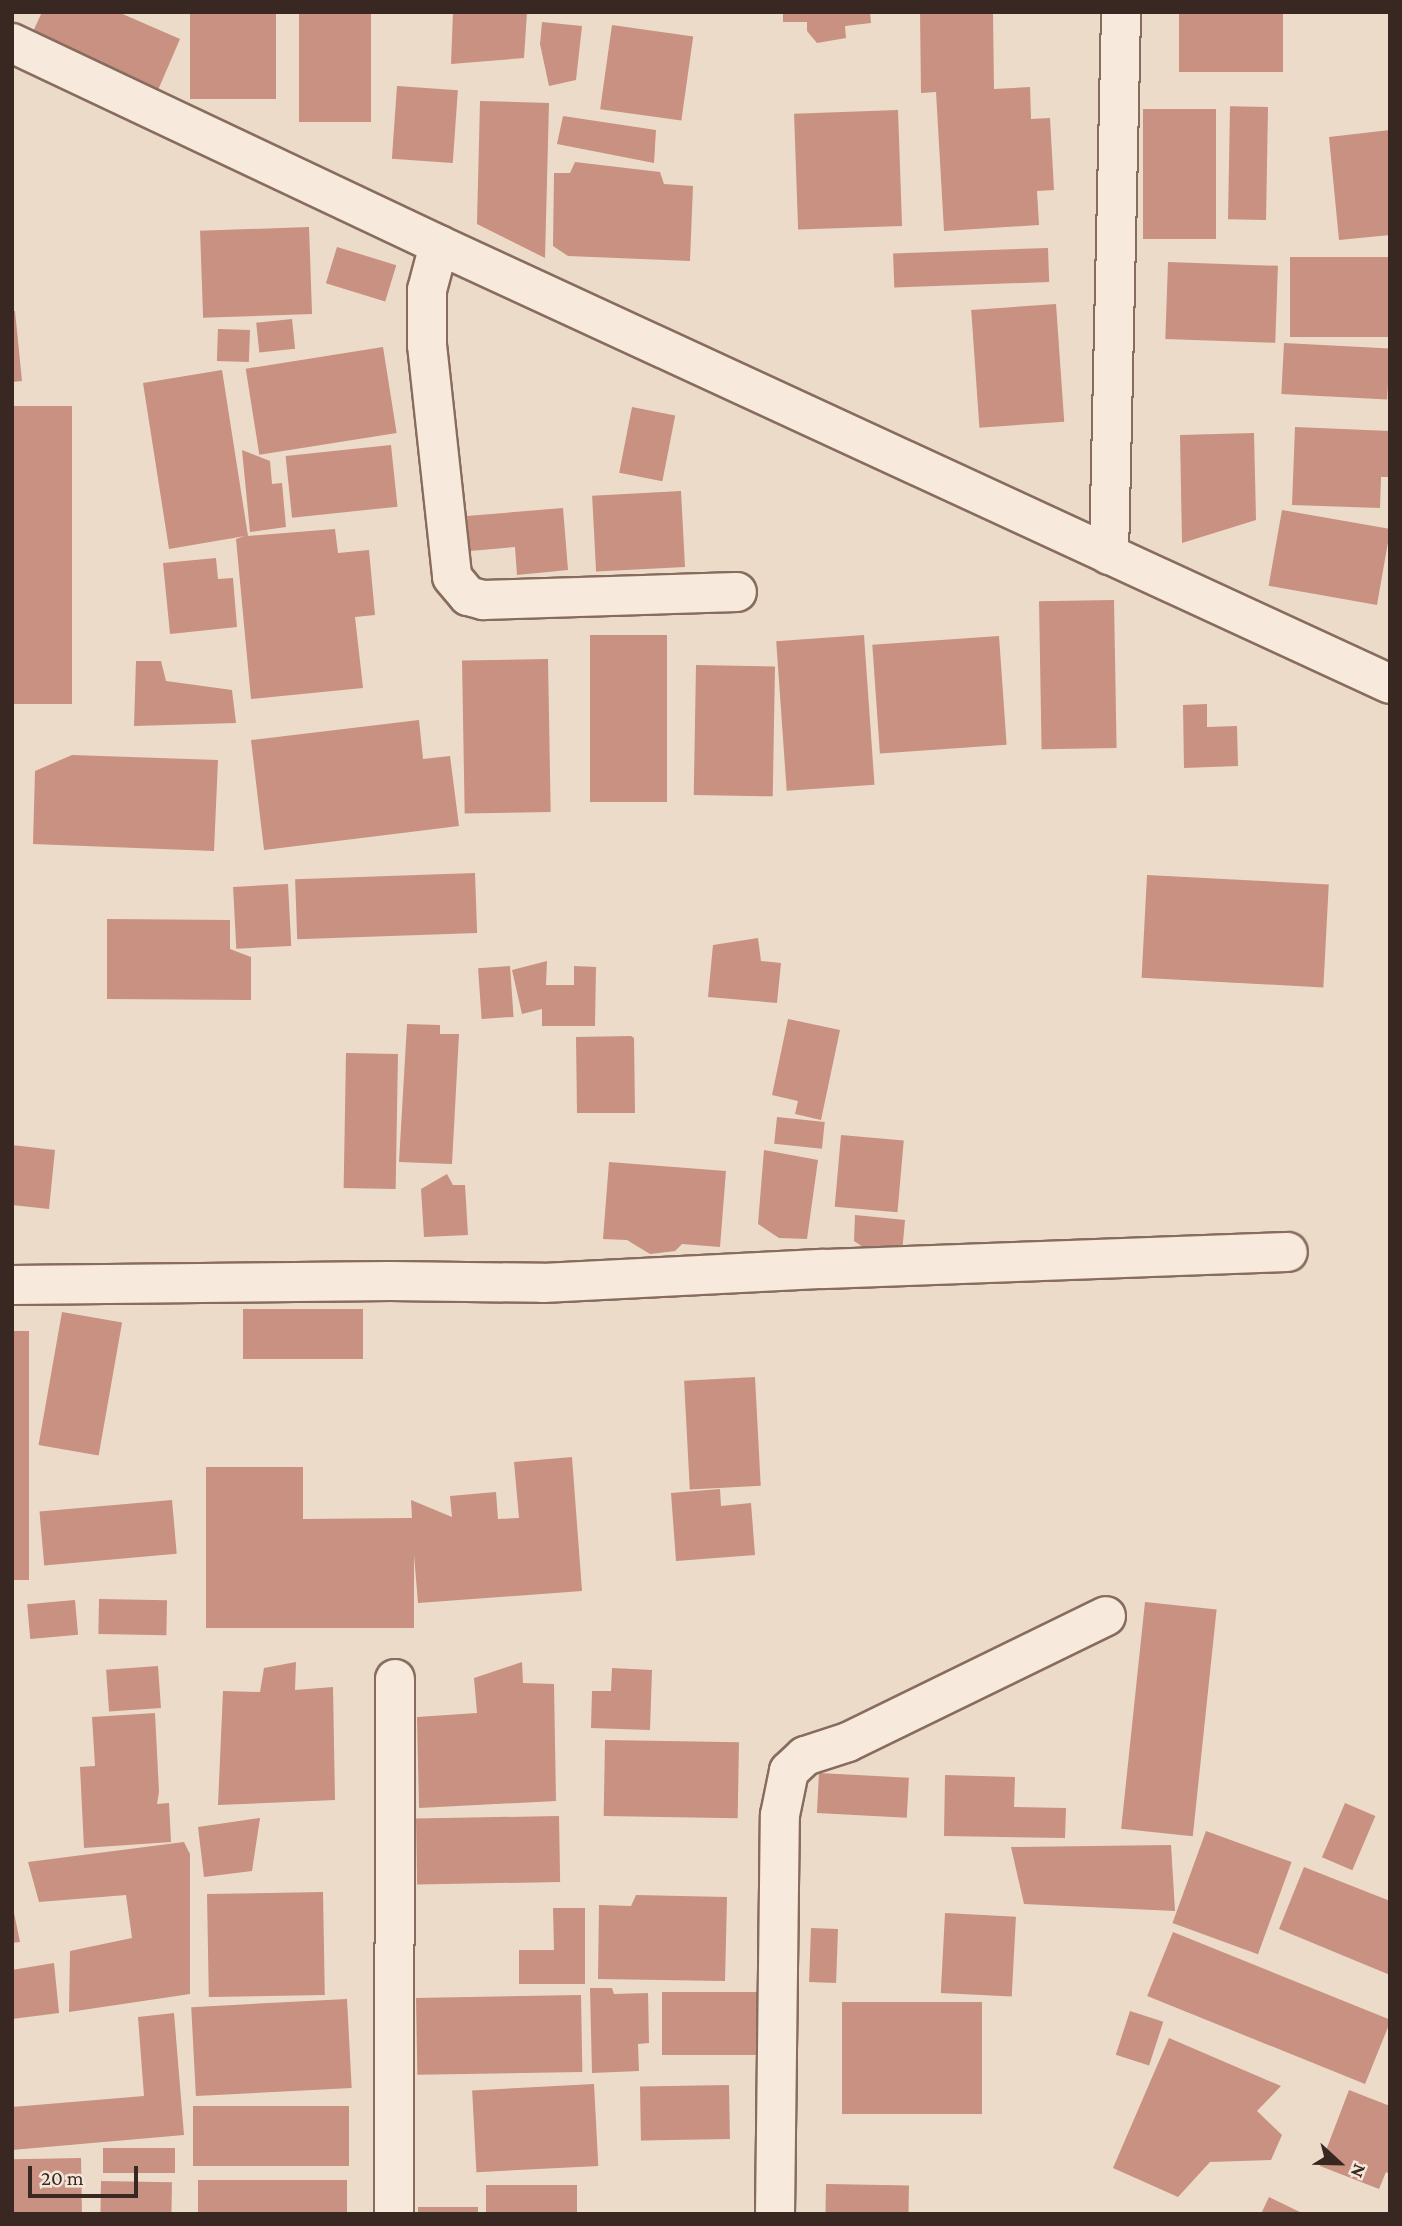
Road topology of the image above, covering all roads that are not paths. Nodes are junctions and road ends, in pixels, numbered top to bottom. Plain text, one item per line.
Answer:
1 (1121, 12) edge
2 (12, 43) edge
3 (439, 245) junction
4 (1110, 555) junction
5 (737, 592) dead end
6 (1390, 684) edge
7 (1288, 1252) dead end
8 (12, 1285) edge
9 (1106, 1616) dead end
10 (395, 1679) dead end
11 (394, 2214) edge
12 (775, 2214) edge

1 - 4 street
2 - 3 street
3 - 4 street
3 - 5 street
4 - 6 street
7 - 8 street
9 - 12 street
10 - 11 street

